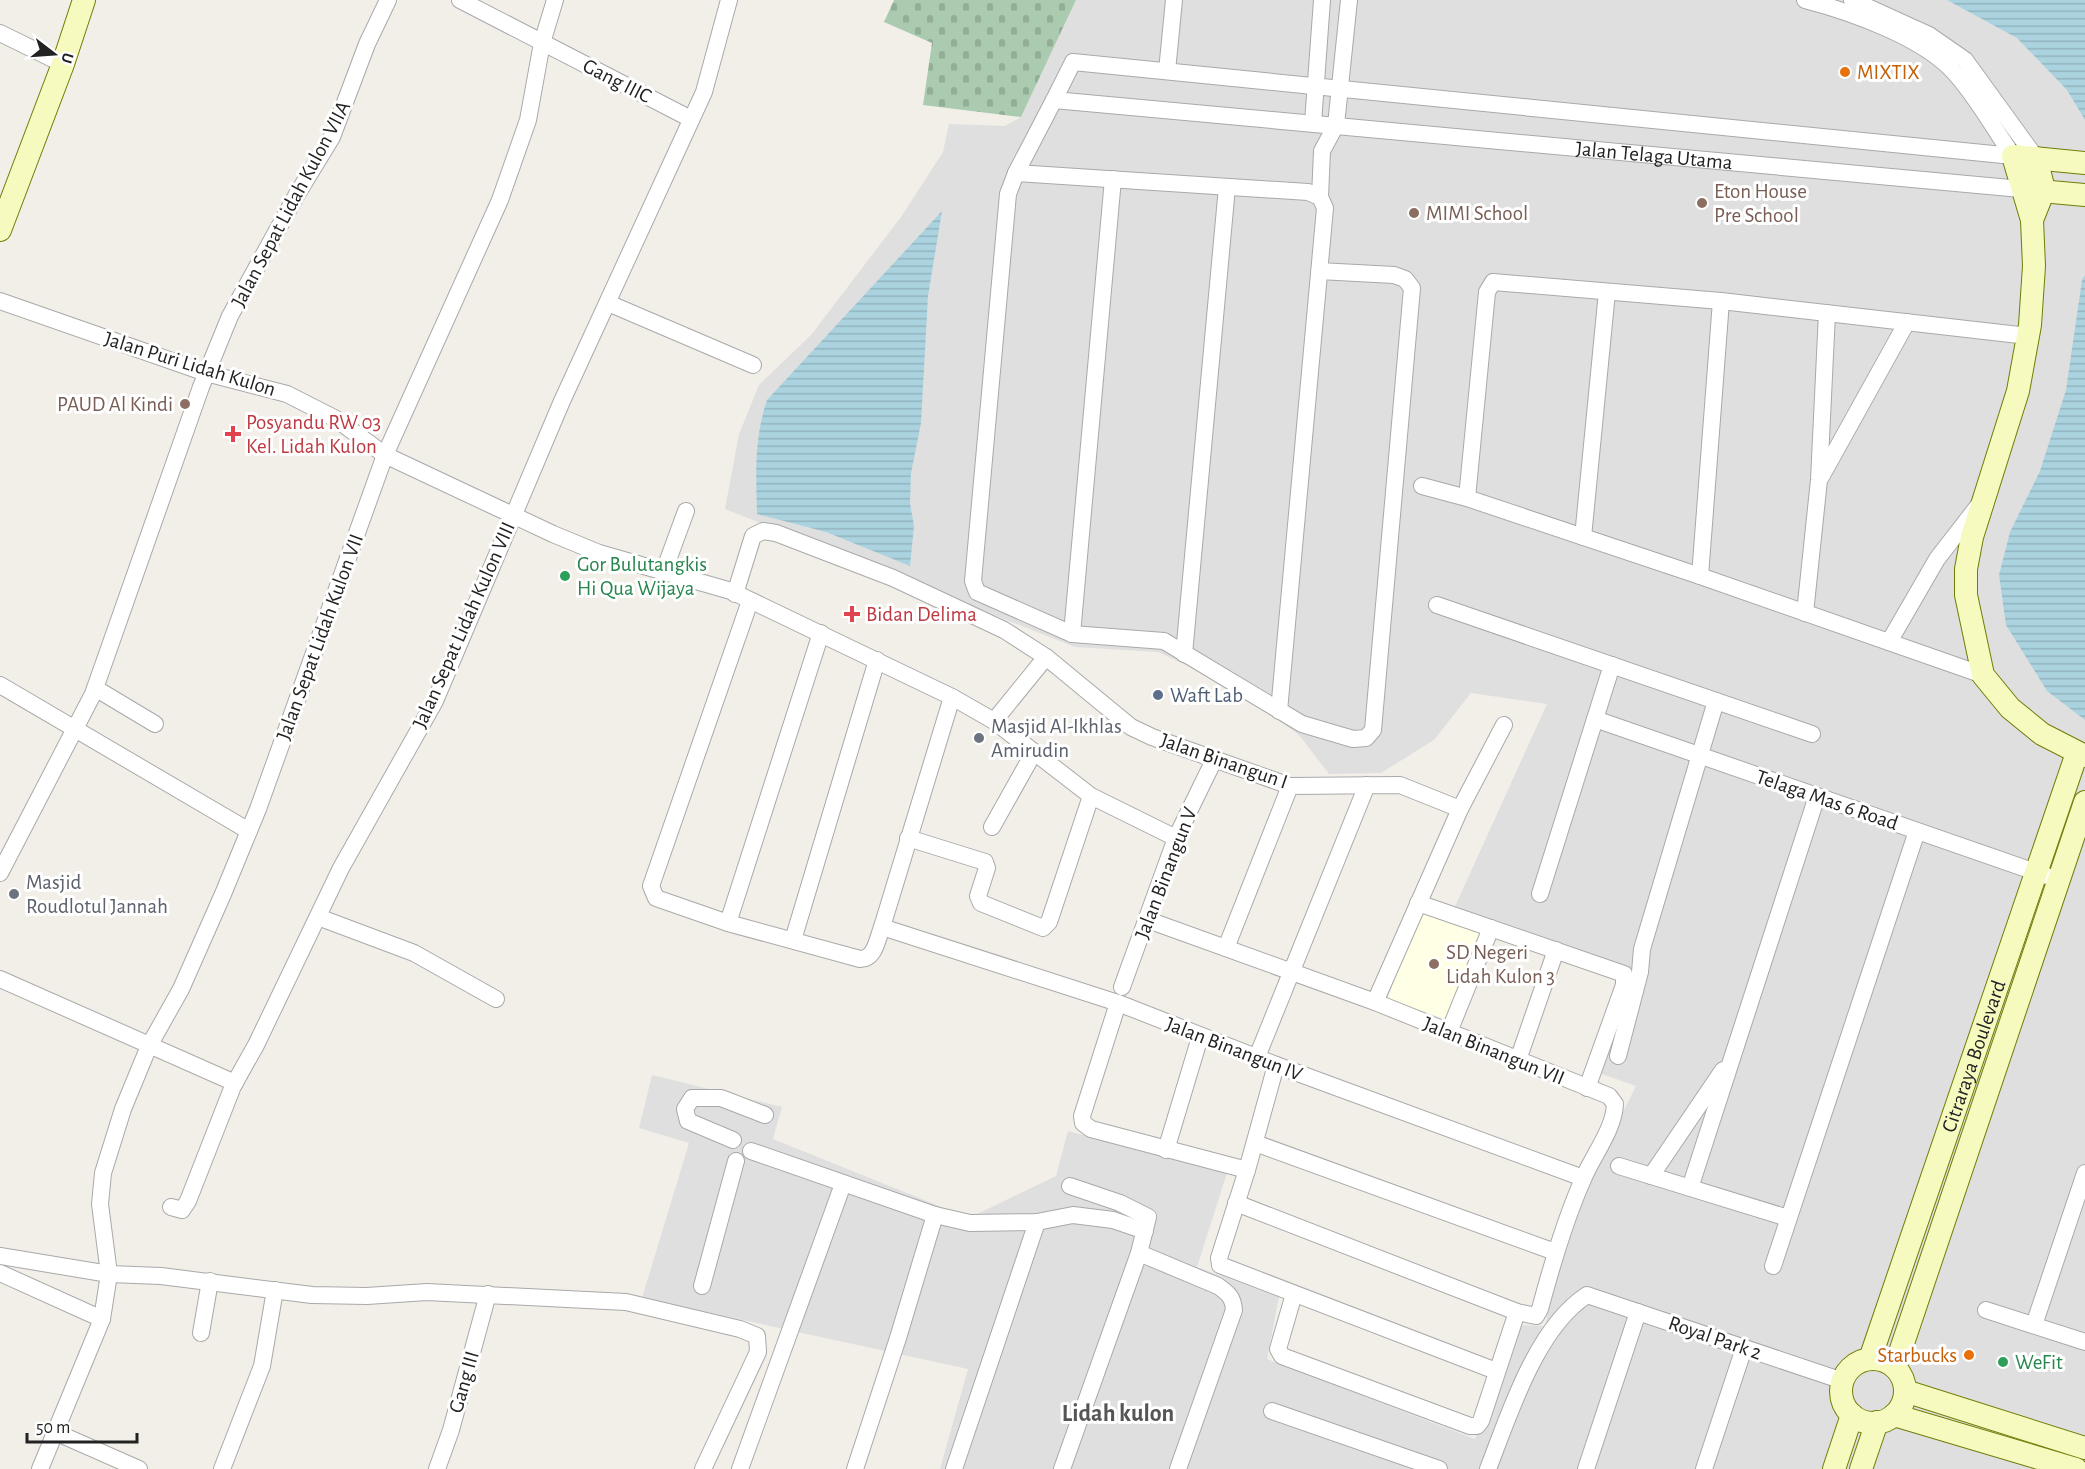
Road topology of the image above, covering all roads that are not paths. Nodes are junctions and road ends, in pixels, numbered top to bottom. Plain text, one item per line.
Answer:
1 (84, 0) edge
2 (388, 0) edge
3 (460, 0) edge
4 (555, 0) edge
5 (729, 0) edge
6 (1174, 0) edge
7 (1322, 0) edge
8 (1349, 0) edge
9 (1805, 0) edge
10 (1852, 0) edge
11 (0, 33) edge
12 (542, 43) junction
13 (63, 64) junction
14 (1167, 71) junction
15 (1315, 86) junction
16 (1340, 88) junction
17 (1054, 100) junction
18 (692, 119) junction
19 (1313, 123) junction
20 (1336, 125) junction
21 (2013, 156) junction
22 (2036, 158) junction
23 (2085, 163) edge
24 (1016, 173) junction
25 (1113, 179) junction
26 (1227, 187) junction
27 (2021, 189) junction
28 (2044, 190) junction
29 (2085, 195) edge
30 (1320, 197) junction
31 (2032, 220) junction
32 (0, 230) edge
33 (1319, 271) junction
34 (1607, 292) junction
35 (1721, 301) junction
36 (0, 302) edge
37 (608, 303) junction
38 (1827, 313) junction
39 (1907, 322) junction
40 (2028, 336) junction
41 (753, 365) dead end
42 (206, 373) junction
43 (385, 455) junction
44 (1819, 480) junction
45 (1422, 486) dead end
46 (1467, 498) junction
47 (1984, 498) junction
48 (686, 511) dead end
49 (513, 515) junction
50 (1583, 537) junction
51 (664, 571) junction
52 (1700, 576) junction
53 (742, 597) junction
54 (1437, 604) dead end
55 (1805, 612) junction
56 (821, 633) junction
57 (1072, 634) junction
58 (1889, 642) junction
59 (1184, 654) junction
60 (1046, 657) junction
61 (877, 660) junction
62 (1612, 665) junction
63 (1983, 675) junction
64 (0, 685) edge
65 (95, 688) junction
66 (952, 698) junction
67 (1716, 701) junction
68 (1280, 711) junction
69 (1595, 719) junction
70 (994, 721) junction
71 (155, 724) dead end
72 (1504, 725) dead end
73 (76, 729) junction
74 (1812, 734) dead end
75 (1033, 754) junction
76 (1700, 755) junction
77 (2081, 755) edge
78 (1214, 760) junction
79 (1367, 785) junction
80 (1290, 786) junction
81 (1091, 796) junction
82 (1817, 796) junction
83 (2085, 802) edge
84 (1460, 808) junction
85 (992, 827) dead end
86 (249, 831) junction
87 (1917, 831) junction
88 (908, 838) junction
89 (1176, 838) junction
90 (1, 870) edge
91 (2036, 873) junction
92 (2059, 880) junction
93 (1540, 894) dead end
94 (1418, 903) junction
95 (318, 917) junction
96 (1148, 920) junction
97 (728, 923) junction
98 (882, 927) junction
99 (1491, 928) junction
100 (793, 940) junction
101 (1226, 948) junction
102 (1556, 950) junction
103 (1292, 972) junction
104 (0, 980) edge
105 (1120, 995) junction
106 (496, 999) dead end
107 (1375, 1002) junction
108 (1449, 1032) junction
109 (1200, 1036) junction
110 (149, 1046) junction
111 (1734, 1054) junction
112 (1618, 1056) dead end
113 (1257, 1057) junction
114 (1518, 1060) junction
115 (1276, 1065) junction
116 (235, 1083) junction
117 (1587, 1088) junction
118 (765, 1115) dead end
119 (733, 1140) junction
120 (1255, 1143) junction
121 (1166, 1150) junction
122 (751, 1151) junction
123 (736, 1161) junction
124 (1620, 1166) dead end
125 (1247, 1170) junction
126 (2085, 1173) edge
127 (1651, 1176) junction
128 (1583, 1178) junction
129 (843, 1184) junction
130 (1070, 1186) dead end
131 (1690, 1188) junction
132 (1236, 1203) junction
133 (171, 1207) dead end
134 (935, 1215) junction
135 (1788, 1218) junction
136 (1037, 1222) junction
137 (1145, 1231) junction
138 (1556, 1252) junction
139 (1139, 1253) junction
140 (0, 1256) edge
141 (1773, 1266) dead end
142 (0, 1273) edge
143 (109, 1274) junction
144 (210, 1281) junction
145 (702, 1286) dead end
146 (275, 1290) junction
147 (488, 1294) junction
148 (1294, 1294) junction
149 (1986, 1310) dead end
150 (1638, 1312) junction
151 (1522, 1313) junction
152 (102, 1319) junction
153 (2034, 1325) junction
154 (201, 1333) dead end
155 (2085, 1342) edge
156 (1744, 1348) junction
157 (1870, 1359) junction
158 (1895, 1367) junction
159 (1496, 1371) junction
160 (1843, 1381) junction
161 (1905, 1391) junction
162 (1272, 1411) dead end
163 (1852, 1414) junction
164 (1885, 1419) junction
165 (55, 1432) junction
166 (2085, 1448) edge
167 (40, 1469) edge
168 (139, 1469) edge
169 (222, 1469) edge
170 (437, 1469) edge
171 (703, 1469) edge
172 (740, 1469) edge
173 (855, 1469) edge
174 (954, 1469) edge
175 (1062, 1469) edge
176 (1178, 1469) edge
177 (1439, 1469) edge
178 (1488, 1469) edge
179 (1586, 1469) edge
180 (1704, 1469) edge
181 (1834, 1469) edge
182 (1861, 1469) edge
183 (2076, 1469) edge

1 - 13 main road
2 - 42 street, Jalan Sepat Lidah Kulon VIIA
3 - 12 street, Gang IIIC
4 - 12 street, Jalan Sepat Lidah Kulon VII
5 - 18 street, Jalan Sepat Lidah Kulon VIII
6 - 14 street
7 - 15 street
8 - 16 street
9 - 21 street
10 - 22 street
11 - 13 street
12 - 18 street, Gang IIIC
12 - 43 street, Jalan Sepat Lidah Kulon VII
13 - 32 main road
14 - 15 street, Jalan Telaga Utama
14 - 17 street, Jalan Telaga Utama
15 - 16 street, Jalan Telaga Utama
15 - 19 street
16 - 20 street
16 - 21 street, Jalan Telaga Utama
17 - 19 street, Jalan Telaga Utama
17 - 24 street
18 - 37 street, Jalan Sepat Lidah Kulon VIII
19 - 20 street, Jalan Telaga Utama
20 - 27 street, Jalan Telaga Utama
20 - 30 street
21 - 22 main road, Jalan Telaga Utama
21 - 27 main road
22 - 23 main road, Jalan Telaga Utama
22 - 28 main road
24 - 25 street
24 - 57 street
25 - 26 street
25 - 57 street
26 - 30 street
26 - 59 street
27 - 28 main road, Jalan Telaga Utama
27 - 31 main road
28 - 29 main road, Jalan Telaga Utama
28 - 31 main road
30 - 33 street
31 - 40 main road
33 - 68 street
33 - 68 street
34 - 35 street
34 - 46 street
34 - 50 street
35 - 38 street
35 - 52 street
36 - 42 street, Jalan Puri Lidah Kulon
37 - 41 street
37 - 49 street, Jalan Sepat Lidah Kulon VIII
38 - 39 street
38 - 44 street
39 - 40 street
39 - 44 street
40 - 47 main road
42 - 43 street, Jalan Puri Lidah Kulon
42 - 65 street, Jalan Sepat Lidah Kulon VIIA
43 - 49 street, Jalan Puri Lidah Kulon
43 - 86 street, Jalan Sepat Lidah Kulon VII
44 - 55 street
45 - 46 street
46 - 50 street
47 - 58 street
47 - 63 main road
48 - 51 street
49 - 51 street, Jalan Puri Lidah Kulon
49 - 95 street, Jalan Sepat Lidah Kulon VIII
50 - 52 street
51 - 53 street, Jalan Puri Lidah Kulon
52 - 55 street
53 - 56 street, Jalan Puri Lidah Kulon
53 - 60 street, Jalan Binangun I
53 - 97 street
54 - 62 street
55 - 58 street
56 - 61 street, Jalan Puri Lidah Kulon
56 - 97 street
57 - 59 street
58 - 63 street
59 - 68 street
60 - 70 street
60 - 78 street, Jalan Binangun I
61 - 66 street, Jalan Puri Lidah Kulon
61 - 100 street
62 - 67 street
62 - 69 street
63 - 77 main road
64 - 73 street
65 - 71 street
65 - 73 street, Jalan Sepat Lidah Kulon VIIA
66 - 70 street, Jalan Puri Lidah Kulon
66 - 88 street
67 - 74 street
67 - 76 street
69 - 76 street, Telaga Mas 6 Road
69 - 93 street
70 - 75 street, Jalan Puri Lidah Kulon
72 - 84 street
73 - 86 street
73 - 90 street, Jalan Sepat Lidah Kulon VIIA
75 - 81 street, Jalan Puri Lidah Kulon
75 - 85 street
76 - 82 street, Telaga Mas 6 Road
76 - 112 street
77 - 91 main road, Citraraya Boulevard
78 - 80 street, Jalan Binangun I
78 - 89 street, Jalan Binangun V
79 - 80 street, Jalan Binangun I
79 - 84 street, Jalan Binangun I
79 - 103 street
80 - 101 street
81 - 88 street
81 - 89 street, Jalan Puri Lidah Kulon
82 - 87 street, Telaga Mas 6 Road
82 - 111 street
83 - 92 main road, Citraraya Boulevard
84 - 94 street
86 - 110 street, Jalan Sepat Lidah Kulon VII
87 - 91 street, Telaga Mas 6 Road
87 - 135 street
88 - 98 street
89 - 96 street, Jalan Binangun V
91 - 92 street, Telaga Mas 6 Road
91 - 157 main road, Citraraya Boulevard
92 - 158 main road, Citraraya Boulevard
94 - 99 street
94 - 107 street
95 - 106 street
95 - 116 street, Jalan Sepat Lidah Kulon VIII
96 - 101 street, Jalan Binangun VII
96 - 105 street, Jalan Binangun V
97 - 100 street
98 - 100 street
98 - 105 street, Jalan Binangun IV
99 - 102 street
99 - 108 street
101 - 103 street, Jalan Binangun VII
102 - 114 street
102 - 117 street
103 - 107 street, Jalan Binangun VII
103 - 113 street
104 - 110 street
105 - 109 street, Jalan Binangun IV
105 - 121 street, Jalan Binangun V
107 - 108 street, Jalan Binangun VII
108 - 114 street, Jalan Binangun VII
109 - 113 street, Jalan Binangun IV
109 - 121 street
110 - 116 street
110 - 143 street, Jalan Sepat Lidah Kulon VII
111 - 127 street
111 - 131 street
113 - 115 street, Jalan Binangun IV
114 - 117 street, Jalan Binangun VII
115 - 120 street
115 - 128 street, Jalan Binangun IV
116 - 133 street, Jalan Sepat Lidah Kulon VIII
117 - 128 street, Jalan Binangun VII
118 - 119 street
119 - 122 street
119 - 123 street
120 - 125 street
120 - 138 street
121 - 125 street, Jalan Binangun V
122 - 123 street
122 - 129 street
123 - 145 street
124 - 127 street
125 - 132 street
126 - 153 street
127 - 131 street
128 - 138 street, Jalan Binangun VII
129 - 134 street
129 - 172 street
130 - 137 street
131 - 135 street
132 - 148 street
132 - 151 street
134 - 136 street
134 - 173 street
135 - 141 street
136 - 137 street
136 - 174 street
137 - 139 street
138 - 151 street, Jalan Binangun VII
139 - 175 street
139 - 176 street
140 - 143 street
142 - 152 street
143 - 144 street
143 - 152 street, Jalan Sepat Lidah Kulon VII
144 - 146 street
144 - 154 street
146 - 147 street
146 - 169 street
147 - 170 street, Gang III
147 - 171 street
148 - 159 street
148 - 159 street
149 - 153 street
150 - 156 street, Royal Park 2
150 - 178 street, Royal Park 2
150 - 179 street
151 - 159 street
152 - 165 street, Jalan Sepat Lidah Kulon VII
153 - 155 street
156 - 160 street, Royal Park 2
156 - 180 street
157 - 158 main road
157 - 160 main road
158 - 161 main road
160 - 163 main road
161 - 164 main road
161 - 166 main road
162 - 177 street
163 - 164 main road
163 - 181 main road
164 - 182 main road
164 - 183 main road
165 - 167 street, Jalan Sepat Lidah Kulon VII
165 - 168 street

